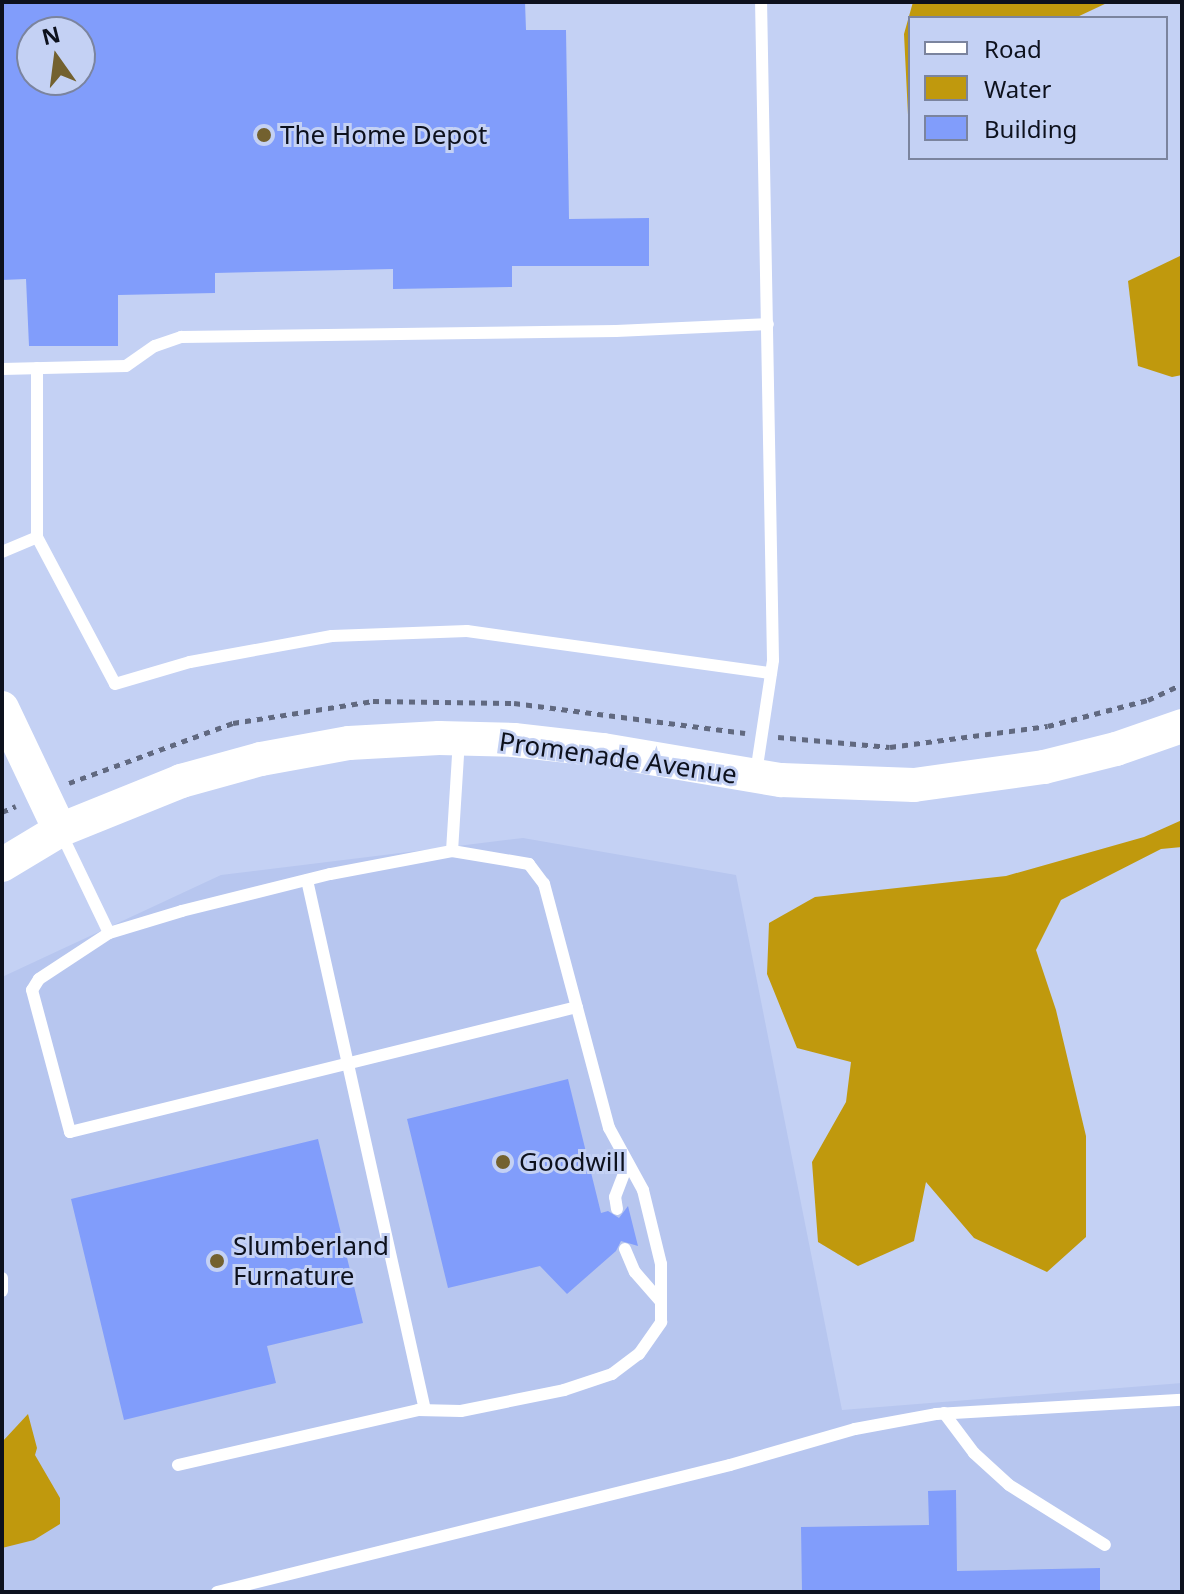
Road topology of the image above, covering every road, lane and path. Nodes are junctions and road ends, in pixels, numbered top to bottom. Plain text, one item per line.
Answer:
1 (761, 2) edge
2 (768, 324) junction
3 (37, 368) junction
4 (2, 369) edge
5 (37, 537) junction
6 (2, 552) edge
7 (771, 673) junction
8 (2, 708) edge
9 (1182, 726) edge
10 (460, 738) junction
11 (755, 777) junction
12 (60, 830) junction
13 (452, 851) junction
14 (2, 865) edge
15 (307, 880) junction
16 (109, 933) junction
17 (577, 1007) junction
18 (350, 1064) junction
19 (627, 1166) junction
20 (617, 1209) dead end
21 (625, 1249) dead end
22 (2, 1278) edge
23 (2, 1291) edge
24 (660, 1301) junction
25 (1182, 1400) edge
26 (425, 1410) junction
27 (944, 1413) junction
28 (178, 1465) dead end
29 (1105, 1545) dead end
30 (217, 1592) edge

1 - 2 lane
2 - 3 lane
2 - 7 lane
3 - 4 lane
3 - 5 lane
5 - 6 lane
5 - 7 lane
7 - 11 lane
8 - 12 street
9 - 11 street, Promenade Avenue
10 - 11 street, Promenade Avenue
10 - 12 street, Promenade Avenue
10 - 13 lane
12 - 14 street, Promenade Avenue
12 - 16 lane
13 - 15 lane
13 - 17 lane
15 - 16 lane
15 - 18 lane
16 - 18 lane
17 - 18 lane
17 - 19 lane
18 - 26 lane
19 - 20 lane
19 - 24 lane
21 - 24 lane
22 - 23 lane
24 - 26 lane
25 - 27 lane
26 - 28 lane
27 - 29 lane
27 - 30 lane

